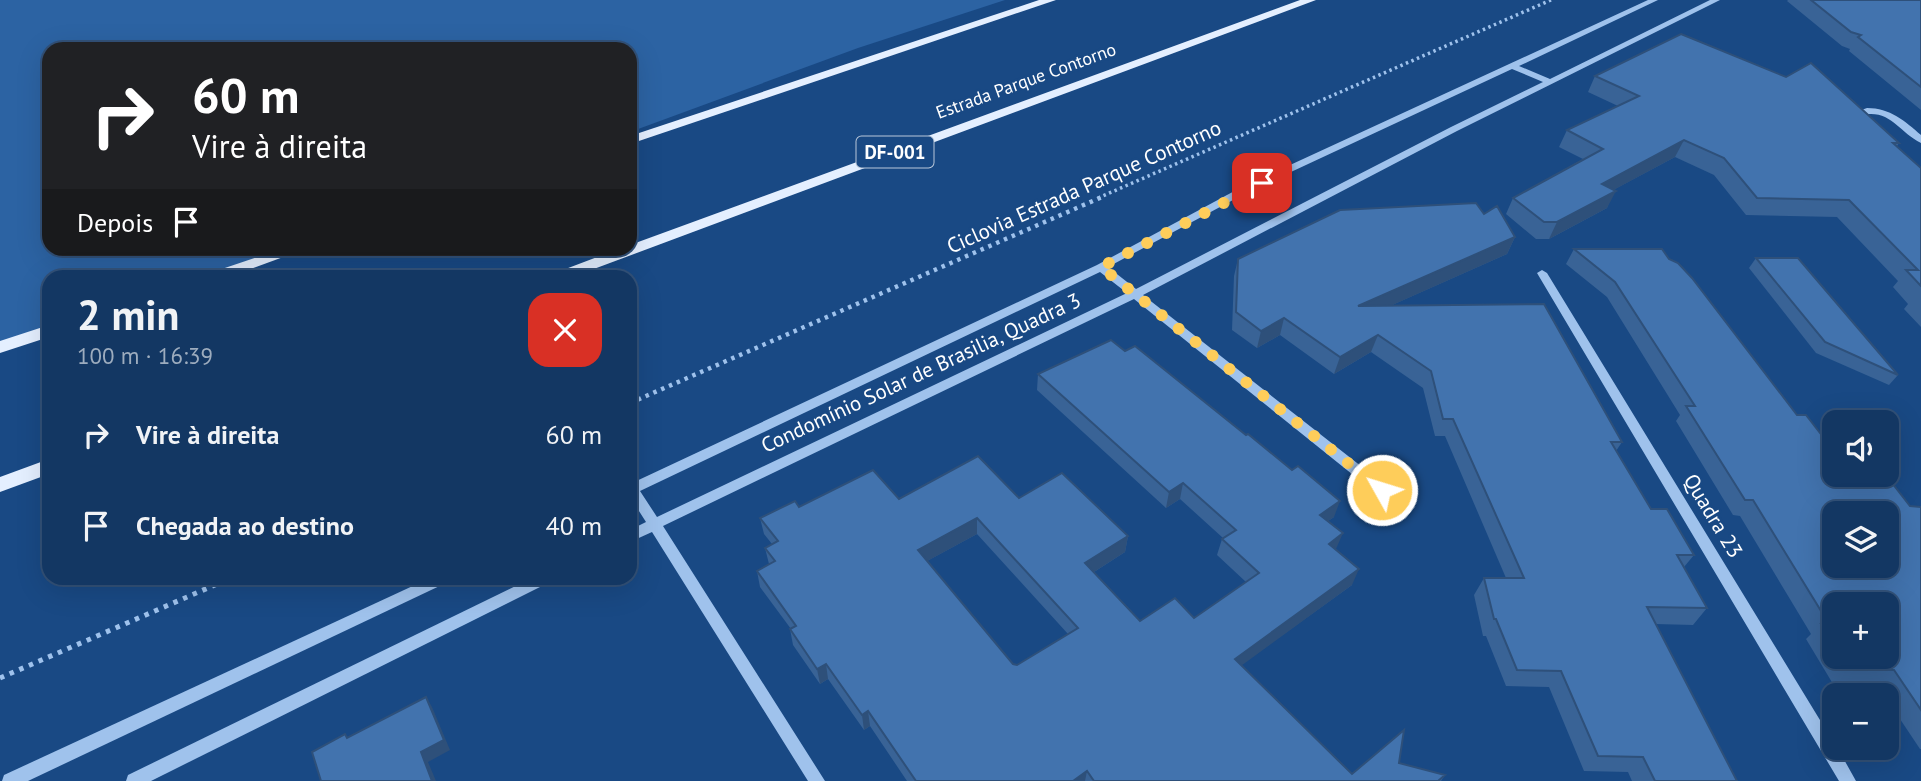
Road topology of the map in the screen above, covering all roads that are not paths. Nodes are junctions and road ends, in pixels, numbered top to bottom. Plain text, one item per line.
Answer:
1 (1050, 0) edge
2 (1310, 0) edge
3 (1654, 0) edge
4 (1716, 0) edge
5 (1513, 66) junction
6 (1550, 82) junction
7 (1870, 125) edge
8 (637, 138) edge
9 (1921, 140) edge
10 (637, 248) edge
11 (277, 256) edge
12 (615, 256) edge
13 (1101, 267) junction
14 (234, 270) edge
15 (577, 270) edge
16 (1542, 273) dead end
17 (1135, 294) junction
18 (42, 333) edge
19 (0, 347) edge
20 (42, 469) edge
21 (0, 485) edge
22 (637, 486) edge
23 (637, 499) edge
24 (1403, 507) dead end
25 (653, 524) junction
26 (637, 532) edge
27 (428, 585) edge
28 (531, 585) edge
29 (10, 781) edge
30 (134, 781) edge
31 (817, 781) edge
32 (1848, 781) edge

1 - 8 main road
2 - 10 main road, Estrada Parque Contorno / DF-001
3 - 5 street, Condomínio Solar de Brasilia, Quadra 3
4 - 6 street, Condomínio Solar de Brasilia, Quadra 3
5 - 6 street
5 - 13 street, Condomínio Solar de Brasilia, Quadra 3
6 - 17 street, Condomínio Solar de Brasilia, Quadra 3
7 - 9 street
11 - 14 main road
12 - 15 main road, Estrada Parque Contorno / DF-001
13 - 17 street
13 - 22 street, Condomínio Solar de Brasilia, Quadra 3
16 - 32 street, Quadra 23
17 - 24 street
17 - 25 street, Condomínio Solar de Brasilia, Quadra 3
18 - 19 main road
20 - 21 main road
23 - 25 street
25 - 26 street, Condomínio Solar de Brasilia, Quadra 3
25 - 31 street
27 - 29 street
28 - 30 street

